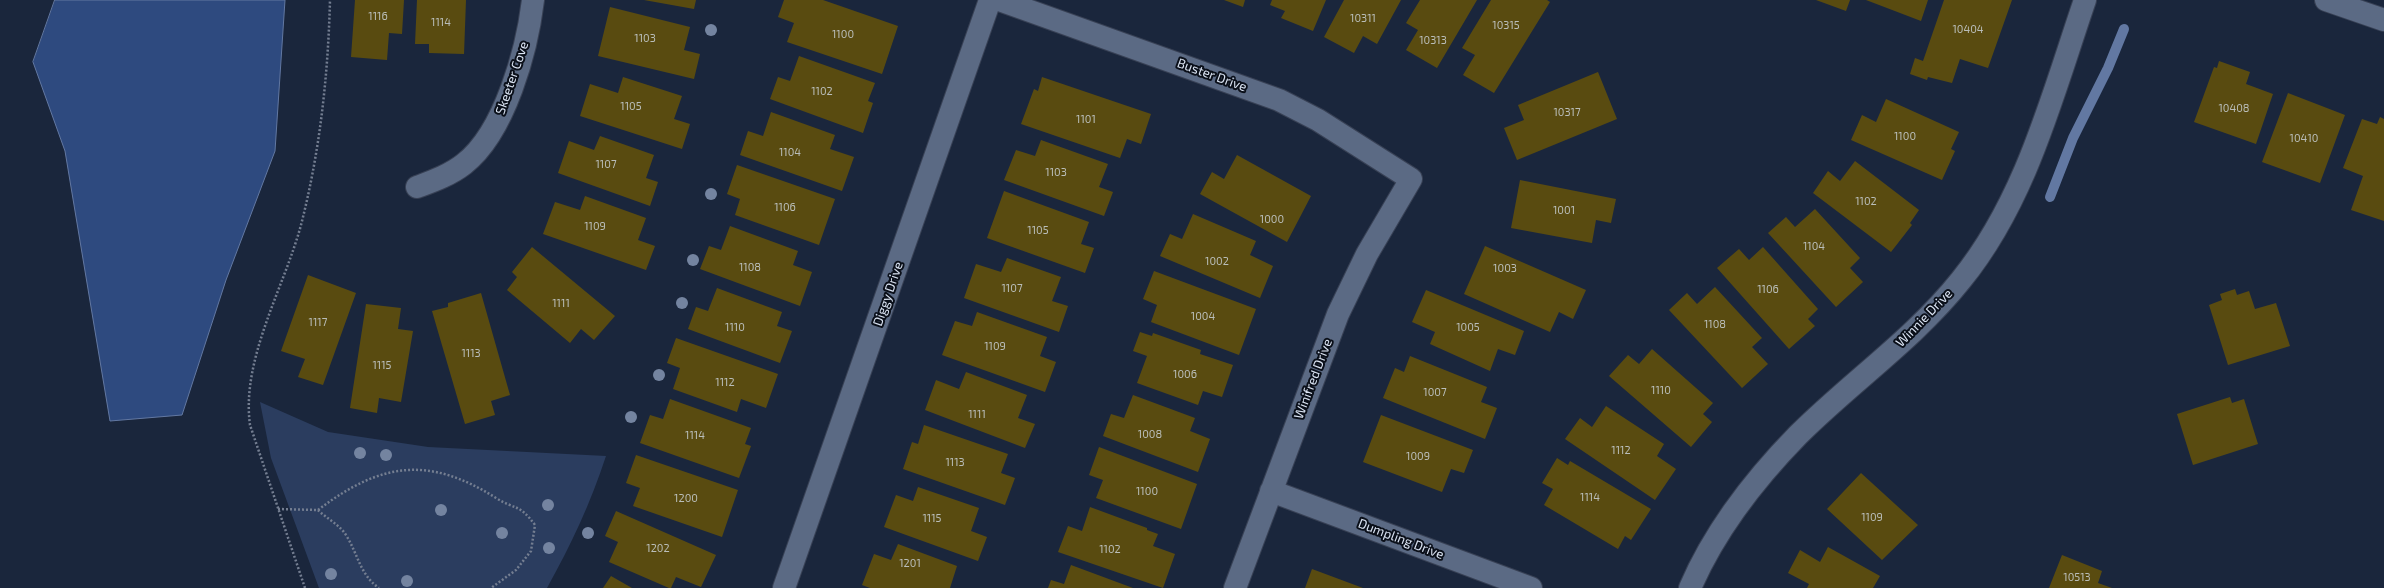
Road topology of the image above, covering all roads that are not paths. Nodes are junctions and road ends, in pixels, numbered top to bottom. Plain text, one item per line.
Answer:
1 (534, 0) edge
2 (990, 0) edge
3 (999, 0) edge
4 (2085, 0) edge
5 (2326, 0) edge
6 (2384, 20) edge
7 (1411, 179) joint
8 (418, 187) dead end
9 (1271, 490) junction
10 (784, 588) edge
11 (1236, 588) edge
12 (1531, 588) edge
13 (1690, 588) edge

1 - 8 street, Skeeter Cove
2 - 10 street, Diggy Drive
3 - 7 street, Buster Drive
4 - 13 street, Winnie Drive
5 - 6 street
7 - 9 street, Winifred Drive
9 - 11 street, Winifred Drive
9 - 12 street, Dumpling Drive

